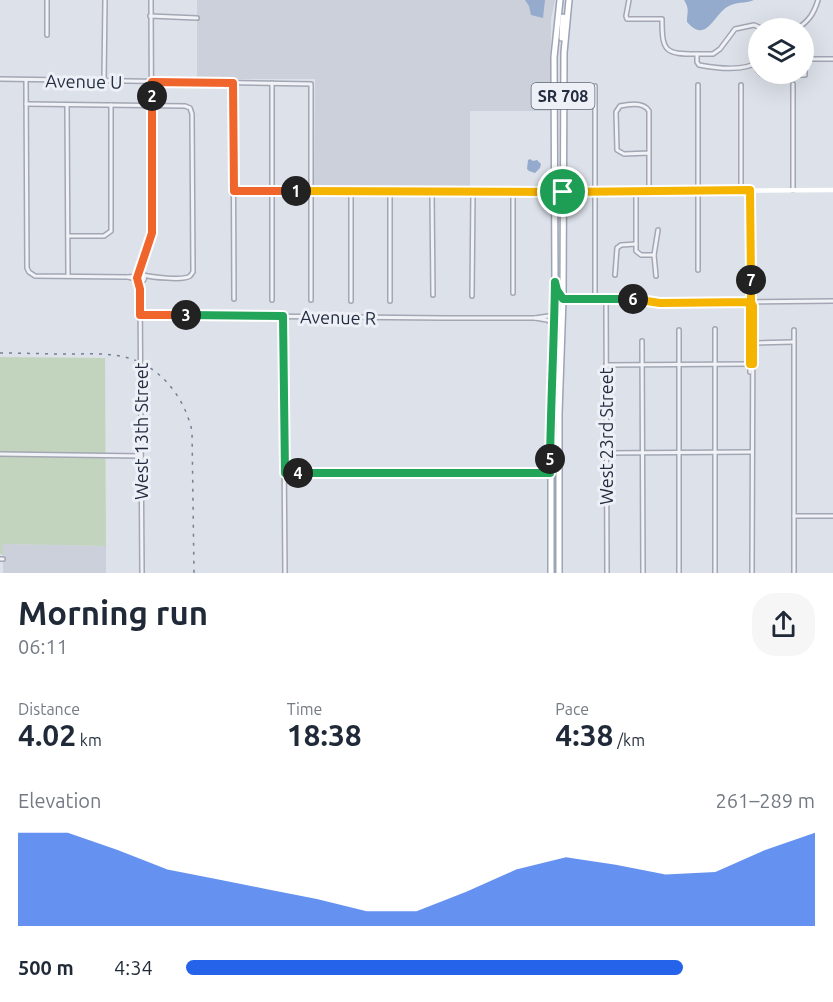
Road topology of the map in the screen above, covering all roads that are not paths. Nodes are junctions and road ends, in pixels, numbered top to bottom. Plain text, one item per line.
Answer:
1 (47, 0) edge
2 (105, 0) edge
3 (151, 0) edge
4 (560, 0) edge
5 (567, 0) edge
6 (629, 0) edge
7 (818, 0) edge
8 (150, 16) junction
9 (197, 18) dead end
10 (810, 18) edge
11 (748, 26) edge
12 (47, 35) dead end
13 (697, 54) junction
14 (814, 59) edge
15 (833, 59) edge
16 (748, 66) edge
17 (0, 80) edge
18 (26, 80) junction
19 (104, 81) junction
20 (152, 82) junction
21 (233, 83) junction
22 (272, 83) junction
23 (794, 84) dead end
24 (741, 85) dead end
25 (595, 86) dead end
26 (698, 86) dead end
27 (26, 104) junction
28 (67, 105) junction
29 (111, 105) junction
30 (152, 106) junction
31 (649, 153) junction
32 (741, 190) junction
33 (750, 190) junction
34 (793, 190) junction
35 (833, 190) edge
36 (234, 191) junction
37 (272, 191) junction
38 (311, 191) junction
39 (636, 191) junction
40 (649, 191) junction
41 (697, 191) junction
42 (351, 192) junction
43 (390, 192) junction
44 (473, 192) junction
45 (513, 192) junction
46 (555, 192) junction
47 (563, 192) junction
48 (595, 192) junction
49 (432, 193) junction
50 (657, 230) dead end
51 (68, 236) junction
52 (636, 244) junction
53 (654, 255) junction
54 (698, 270) dead end
55 (615, 275) dead end
56 (68, 276) junction
57 (656, 276) dead end
58 (140, 278) junction
59 (555, 282) junction
60 (513, 293) dead end
61 (433, 295) dead end
62 (472, 296) dead end
63 (234, 299) dead end
64 (563, 299) junction
65 (595, 299) junction
66 (606, 299) junction
67 (272, 300) dead end
68 (311, 300) dead end
69 (351, 301) dead end
70 (390, 301) dead end
71 (833, 301) edge
72 (751, 302) junction
73 (140, 315) junction
74 (555, 315) junction
75 (283, 316) junction
76 (535, 318) junction
77 (554, 324) junction
78 (715, 329) dead end
79 (679, 330) dead end
80 (794, 330) dead end
81 (642, 341) dead end
82 (794, 342) junction
83 (757, 343) dead end
84 (679, 364) junction
85 (715, 364) junction
86 (752, 364) junction
87 (606, 365) junction
88 (642, 365) junction
89 (551, 424) junction
90 (679, 452) junction
91 (715, 452) junction
92 (751, 452) junction
93 (0, 453) edge
94 (606, 453) junction
95 (642, 453) junction
96 (141, 456) junction
97 (559, 468) junction
98 (285, 473) junction
99 (550, 473) junction
100 (559, 513) junction
101 (794, 516) junction
102 (833, 516) edge
103 (142, 573) edge
104 (285, 573) edge
105 (551, 573) edge
106 (559, 573) edge
107 (606, 573) edge
108 (643, 573) edge
109 (679, 573) edge
110 (715, 573) edge
111 (752, 573) edge
112 (794, 573) edge

1 - 12 street
2 - 19 street
3 - 8 street
4 - 46 main road, SR 708
5 - 47 main road, SR 708
6 - 13 street
7 - 10 street
8 - 9 street
8 - 20 street
11 - 13 street
13 - 16 street
14 - 15 street
17 - 18 street, Avenue U
18 - 19 street, Avenue U
18 - 27 street
19 - 20 street, Avenue U
20 - 21 street, Avenue U
20 - 30 street
21 - 22 street, Avenue U
21 - 36 street
22 - 37 street
22 - 38 street, Avenue U
23 - 34 street
24 - 32 street
25 - 48 street
26 - 41 street
27 - 28 street
27 - 56 street
28 - 29 street
28 - 51 street
29 - 30 street
29 - 51 street
30 - 58 street
30 - 58 street
31 - 31 street
31 - 40 street
32 - 33 street
32 - 41 street
33 - 34 street
33 - 72 street
34 - 35 street
36 - 37 street
36 - 63 street
37 - 38 street
37 - 67 street
38 - 42 street
38 - 68 street
39 - 40 street
39 - 48 street
39 - 52 street
40 - 41 street
41 - 54 street
42 - 43 street
42 - 69 street
43 - 49 street
43 - 70 street
44 - 45 street
44 - 49 street
44 - 62 street
45 - 46 street
45 - 60 street
46 - 47 street
46 - 59 main road, SR 708
47 - 48 street
47 - 64 main road, SR 708
48 - 65 street
49 - 61 street
50 - 53 street
51 - 56 street
52 - 53 street
52 - 55 street
53 - 57 street
56 - 58 street
58 - 73 street, West 13th Street
59 - 64 street
59 - 74 main road, SR 708
64 - 65 street
64 - 97 main road, SR 708
65 - 66 street
66 - 72 street
66 - 87 street, West 23rd Street
71 - 72 street
72 - 86 street
73 - 75 street, Avenue R
73 - 96 street, West 13th Street
74 - 76 street, Avenue R
74 - 77 main road, SR 708
75 - 76 street, Avenue R
75 - 98 street
76 - 77 street, Avenue R
77 - 89 main road, SR 708
78 - 85 street
79 - 84 street
80 - 82 street
81 - 88 street
82 - 83 street
82 - 101 street
84 - 85 street
84 - 88 street
84 - 90 street
85 - 86 street
85 - 91 street
86 - 92 street
87 - 88 street
87 - 94 street, West 23rd Street
88 - 95 street
89 - 97 main road
89 - 99 main road, SR 708
90 - 91 street
90 - 95 street
90 - 109 street
91 - 92 street
91 - 110 street
92 - 111 street
93 - 96 street
94 - 95 street
94 - 107 street, West 23rd Street
95 - 108 street
96 - 103 street, West 13th Street
97 - 100 main road, SR 708
98 - 99 street
98 - 104 street
99 - 100 main road
99 - 105 main road, SR 708
100 - 106 main road, SR 708
101 - 102 street
101 - 112 street

